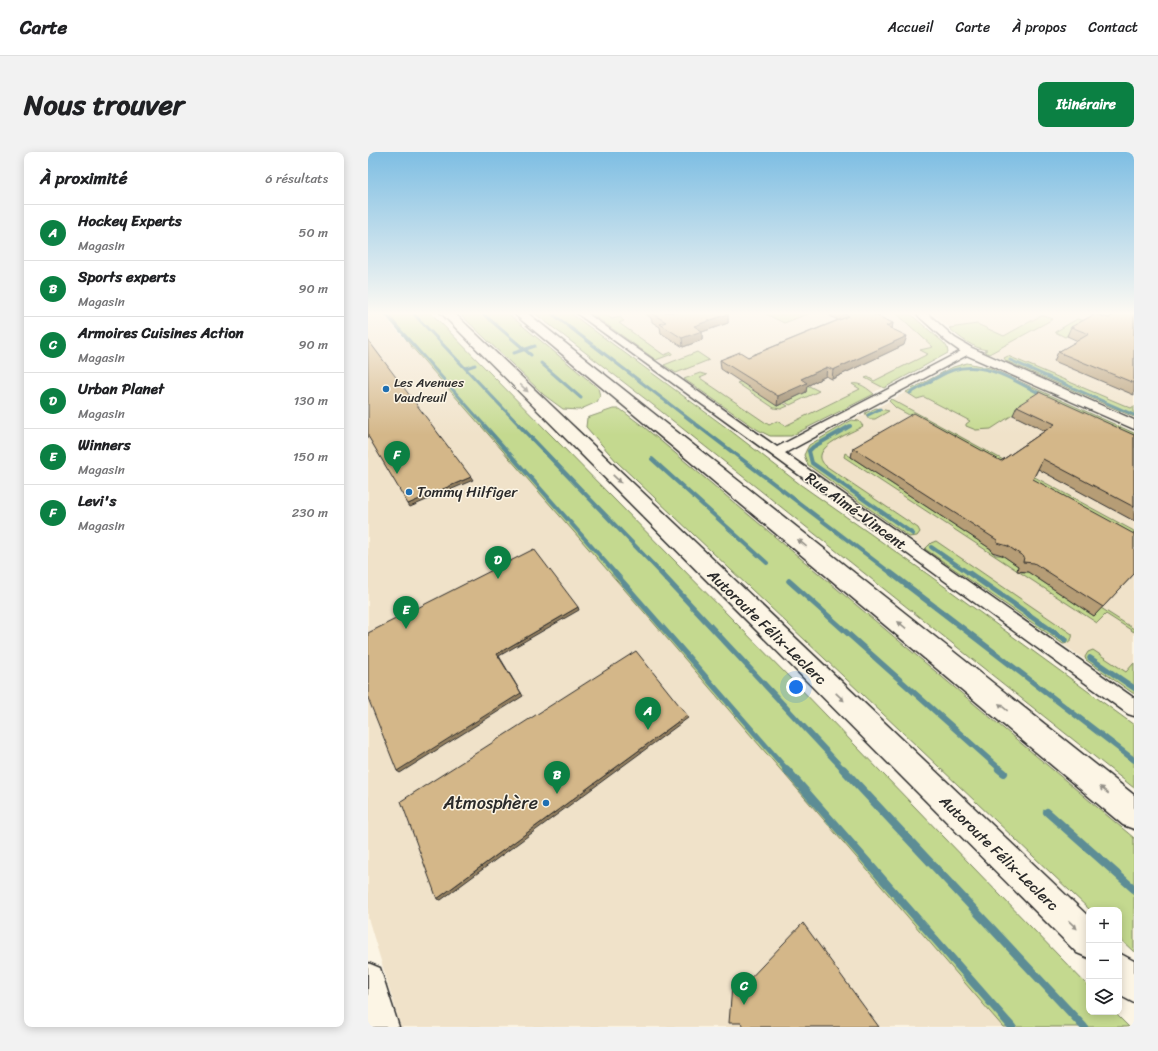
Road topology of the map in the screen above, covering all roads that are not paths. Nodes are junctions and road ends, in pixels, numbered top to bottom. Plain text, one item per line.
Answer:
1 (488, 353) edge
2 (568, 353) edge
3 (636, 353) edge
4 (965, 353) edge
5 (972, 353) edge
6 (1134, 426) edge
7 (775, 453) junction
8 (1134, 708) edge
9 (1134, 814) edge
10 (1086, 938) edge
11 (1122, 974) edge
12 (368, 980) edge
13 (1134, 985) edge
14 (381, 1027) edge

1 -> 10 highway, Autoroute Félix-Leclerc
9 -> 2 highway
3 - 7 street, Rue Aimé-Vincent
4 - 7 street
5 - 6 street
7 - 8 street, Rue Aimé-Vincent
11 - 13 highway
12 - 14 main road

